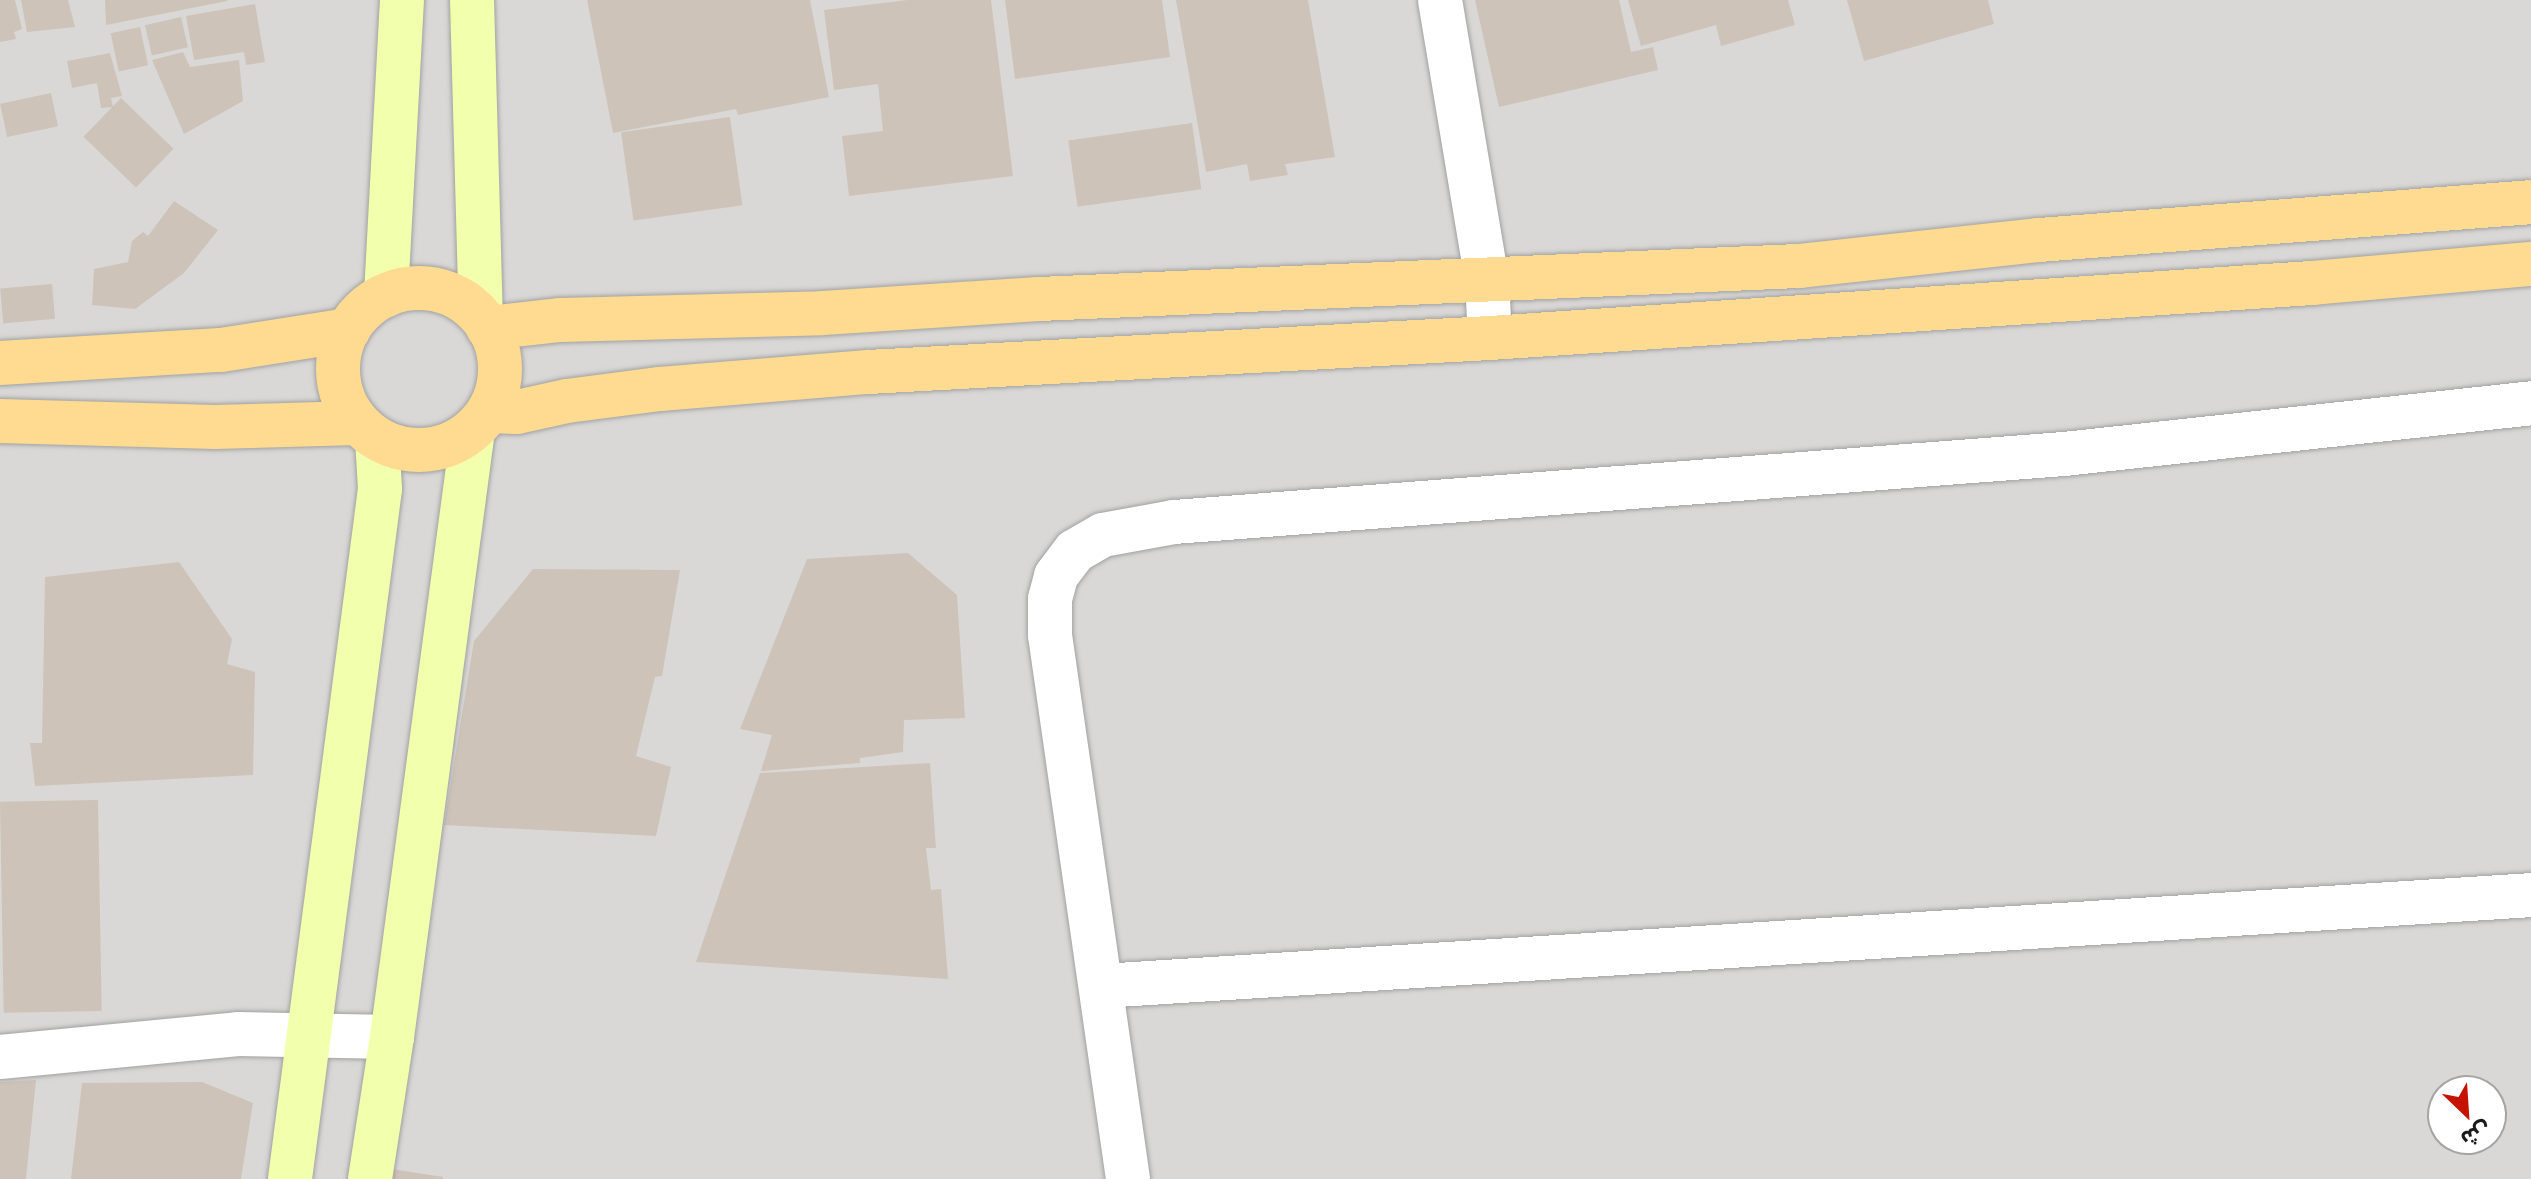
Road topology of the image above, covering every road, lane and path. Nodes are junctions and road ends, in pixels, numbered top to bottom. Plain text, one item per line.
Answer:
1 (402, 0) edge
2 (472, 0) edge
3 (1440, 0) edge
4 (2531, 202) edge
5 (2531, 264) edge
6 (1487, 281) junction
7 (386, 295) junction
8 (485, 322) junction
9 (348, 330) junction
10 (1490, 338) junction
11 (0, 363) edge
12 (2531, 403) edge
13 (0, 421) edge
14 (481, 421) junction
15 (368, 431) junction
16 (2531, 895) edge
17 (1102, 986) junction
18 (309, 1037) junction
19 (392, 1037) junction
20 (0, 1057) edge
21 (290, 1179) edge
22 (370, 1179) edge
23 (1128, 1179) edge

1 - 7 street
2 - 8 street
3 - 6 street
4 - 6 main road
5 - 10 main road
6 - 8 main road
6 - 10 street
7 - 8 main road
7 - 9 main road
8 - 14 main road
9 - 11 main road
9 - 15 main road
10 - 14 main road
12 - 17 street
13 - 15 main road
14 - 15 main road
14 - 19 street
15 - 18 street
16 - 17 street
17 - 23 street
18 - 19 street
18 - 20 street
18 - 21 street
19 - 22 street

